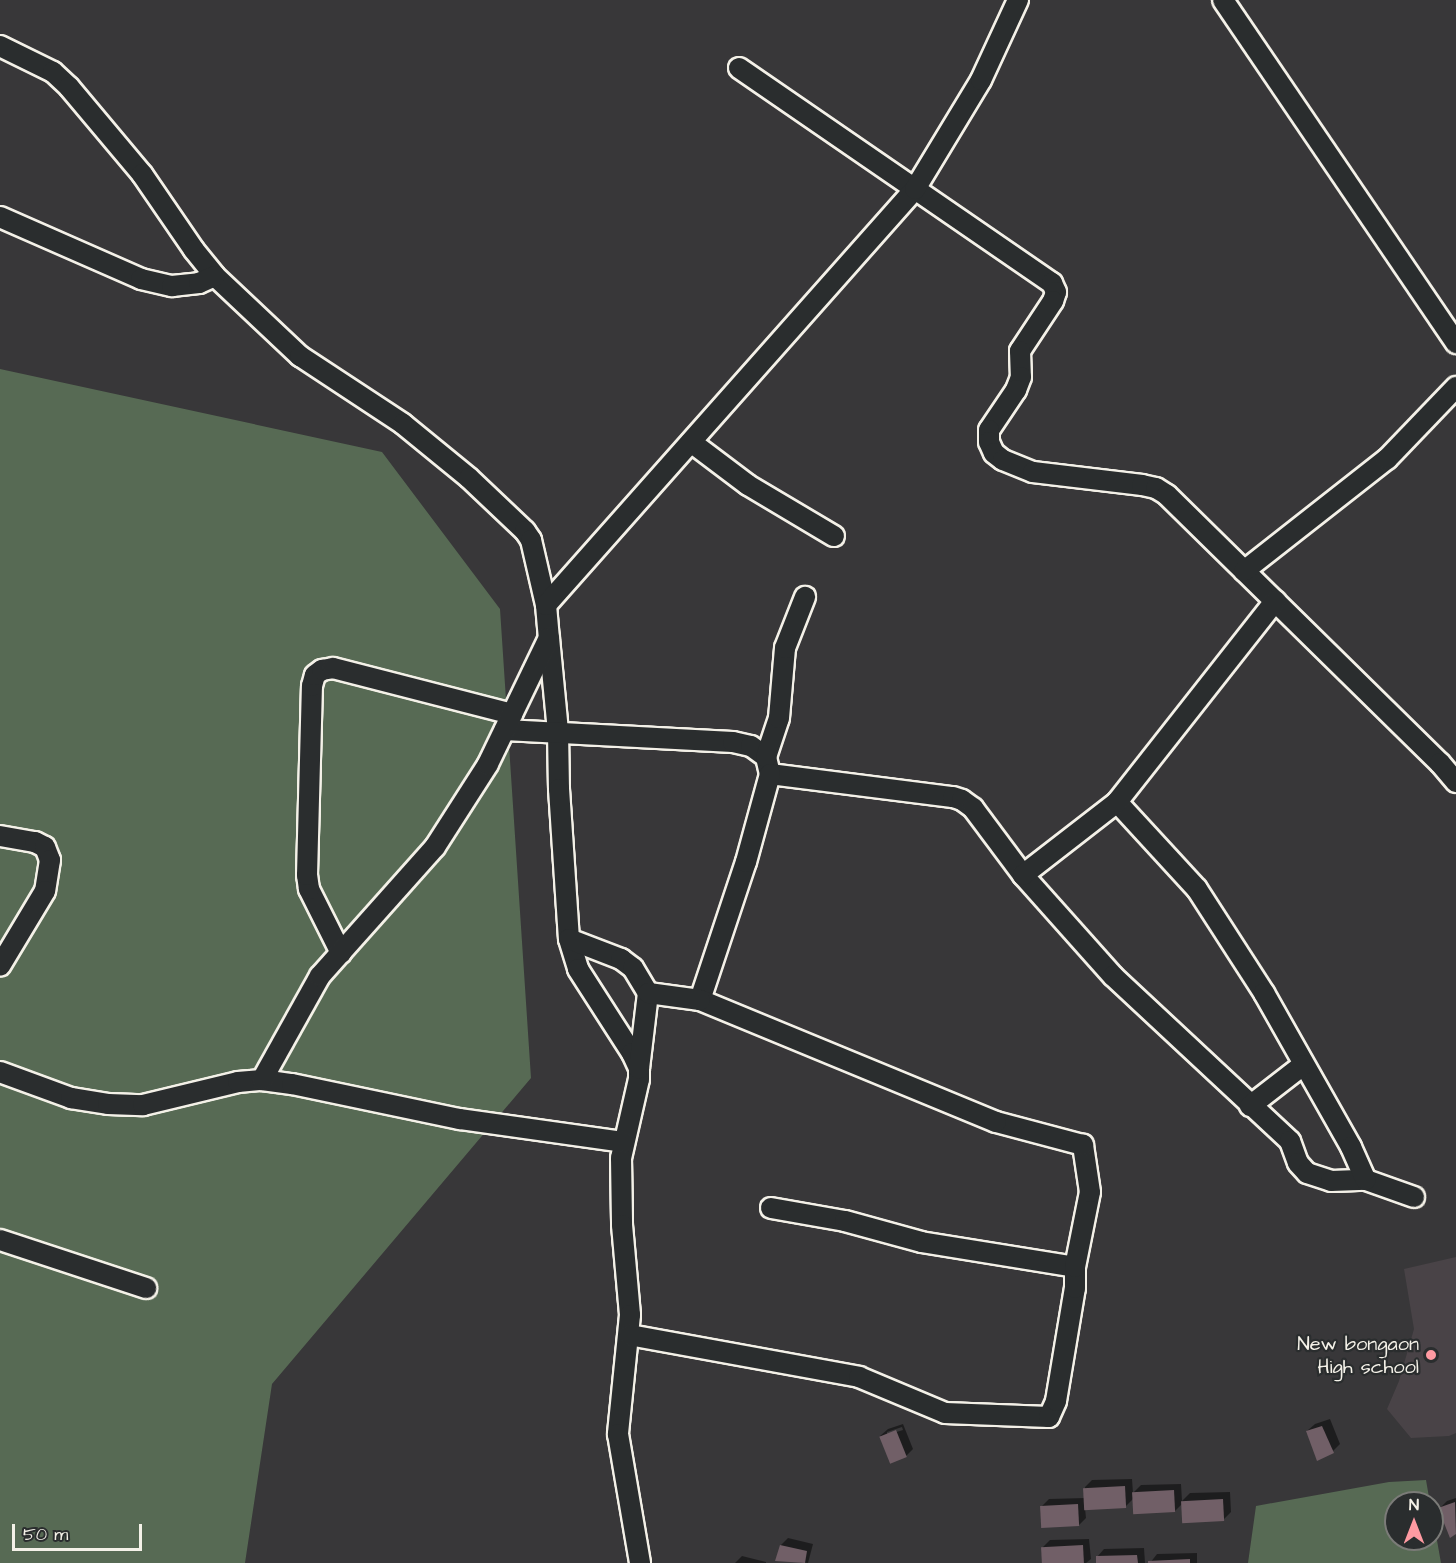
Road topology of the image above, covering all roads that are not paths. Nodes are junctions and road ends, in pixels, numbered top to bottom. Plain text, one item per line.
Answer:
1 (1018, 0) edge
2 (1223, 0) edge
3 (0, 46) edge
4 (739, 68) dead end
5 (915, 189) junction
6 (0, 217) edge
7 (215, 276) junction
8 (1456, 343) edge
9 (1456, 387) edge
10 (691, 442) junction
11 (834, 536) dead end
12 (1244, 571) junction
13 (805, 597) dead end
14 (1275, 601) junction
15 (546, 605) junction
16 (549, 638) junction
17 (509, 722) junction
18 (558, 732) junction
19 (768, 766) junction
20 (1456, 782) edge
21 (1117, 802) junction
22 (0, 836) edge
23 (1023, 875) junction
24 (569, 939) junction
25 (341, 953) junction
26 (0, 966) edge
27 (648, 993) junction
28 (700, 1000) junction
29 (1303, 1065) junction
30 (639, 1068) junction
31 (0, 1072) edge
32 (262, 1080) junction
33 (1250, 1106) junction
34 (623, 1142) junction
35 (1366, 1180) junction
36 (1414, 1197) dead end
37 (771, 1209) dead end
38 (0, 1240) edge
39 (1075, 1267) junction
40 (146, 1288) dead end
41 (629, 1335) junction
42 (640, 1563) edge

1 - 5 street
2 - 8 street
3 - 7 street
4 - 5 street
5 - 10 street
5 - 12 street
6 - 7 street
7 - 15 street
9 - 12 street
10 - 11 street
10 - 15 street
12 - 14 street
13 - 19 street
14 - 20 street
14 - 21 street
15 - 16 street
16 - 17 street
16 - 18 street
17 - 18 street
17 - 25 street
17 - 25 street
18 - 19 street
18 - 24 street
19 - 23 street
19 - 28 street
21 - 23 street
21 - 29 street
22 - 26 street
23 - 33 street
24 - 27 street
24 - 30 street
25 - 32 street
27 - 28 street
27 - 30 street
28 - 39 street
29 - 33 street
29 - 35 street
30 - 34 street
31 - 32 street
32 - 34 street
33 - 35 street
34 - 41 street
35 - 36 street
37 - 39 street
38 - 40 street
39 - 41 street
41 - 42 street

